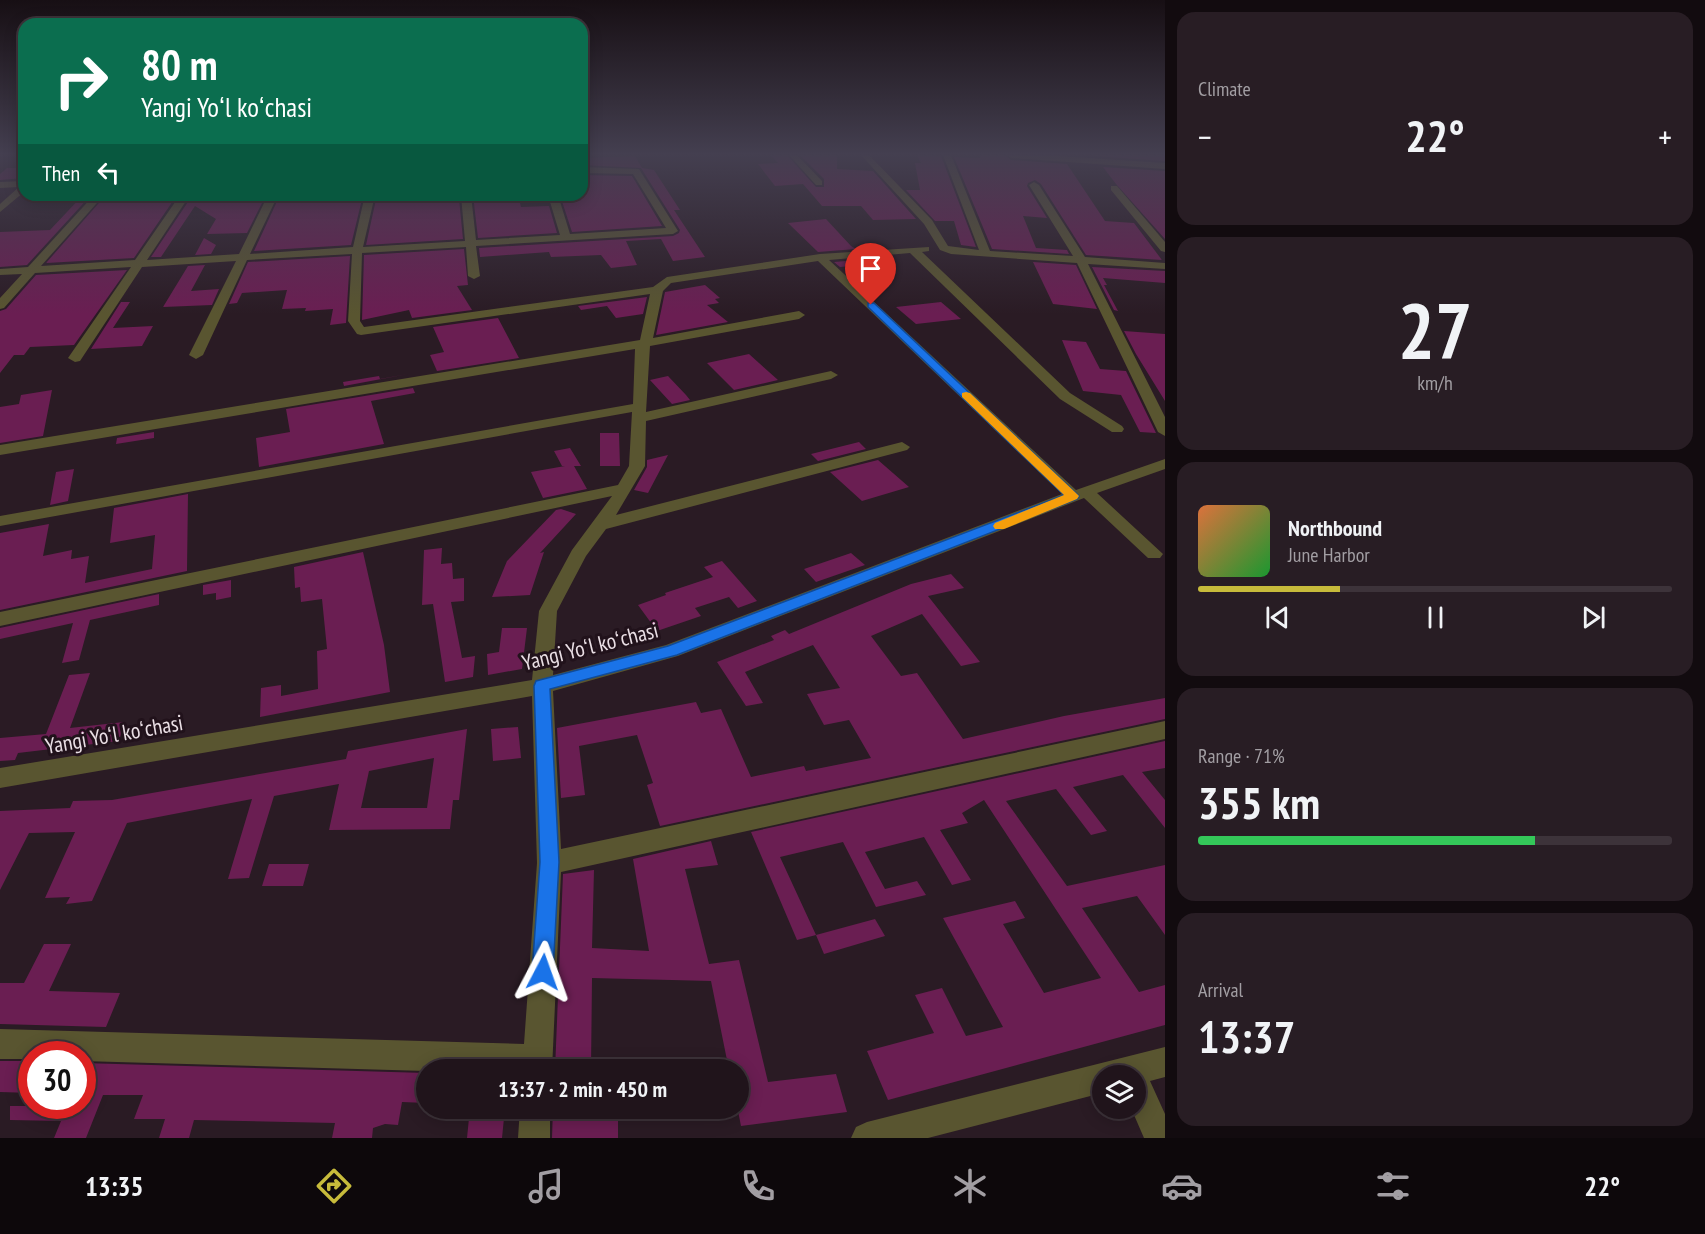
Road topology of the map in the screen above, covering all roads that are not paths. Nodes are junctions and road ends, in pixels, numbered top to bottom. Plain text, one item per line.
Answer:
1 (87, 208) edge
2 (176, 208) edge
3 (266, 208) edge
4 (367, 208) edge
5 (467, 208) edge
6 (557, 208) edge
7 (659, 208) edge
8 (915, 208) edge
9 (968, 208) edge
10 (1048, 208) edge
11 (1131, 208) edge
12 (567, 238) junction
13 (471, 245) junction
14 (944, 248) junction
15 (1165, 249) edge
16 (914, 250) junction
17 (357, 251) junction
18 (986, 254) junction
19 (242, 256) junction
20 (820, 257) junction
21 (1081, 260) junction
22 (138, 264) junction
23 (1165, 266) edge
24 (32, 271) junction
25 (0, 272) edge
26 (474, 276) dead end
27 (657, 290) junction
28 (0, 304) edge
29 (799, 315) dead end
30 (646, 343) junction
31 (196, 355) dead end
32 (75, 358) dead end
33 (831, 375) dead end
34 (638, 412) junction
35 (1117, 429) dead end
36 (1165, 432) edge
37 (902, 447) dead end
38 (0, 450) edge
39 (1165, 465) edge
40 (625, 488) junction
41 (1080, 495) junction
42 (0, 521) edge
43 (599, 525) junction
44 (1154, 554) dead end
45 (0, 619) edge
46 (542, 686) junction
47 (1165, 730) edge
48 (0, 778) edge
49 (549, 862) junction
50 (0, 1044) edge
51 (416, 1059) edge
52 (537, 1059) edge
53 (1165, 1062) edge
54 (1146, 1069) edge
55 (1092, 1084) edge
56 (1146, 1116) edge
57 (535, 1119) edge
58 (534, 1138) edge
59 (867, 1138) edge
60 (1160, 1138) edge

1 - 24 street
2 - 22 street
3 - 19 street
4 - 17 street
5 - 13 street
6 - 12 street
7 - 12 street
8 - 14 street
9 - 18 street
10 - 21 street
11 - 15 street
12 - 13 street
13 - 17 street
13 - 26 street
14 - 16 street
14 - 18 street
16 - 20 street
16 - 35 street
17 - 19 street
17 - 27 street
18 - 21 street
19 - 22 street
19 - 31 street
20 - 27 street
20 - 41 street
21 - 23 street
21 - 36 street
22 - 24 street
22 - 32 street
24 - 25 street
24 - 28 street
27 - 30 street
29 - 30 street
30 - 34 street
30 - 38 street
33 - 34 street
34 - 40 street
34 - 42 street
37 - 43 street
39 - 41 street, Yangi Yoʻl koʻchasi
40 - 43 street
40 - 45 street
41 - 44 street
41 - 46 street, Yangi Yoʻl koʻchasi
43 - 46 street
46 - 48 street, Yangi Yoʻl koʻchasi
46 - 49 street
47 - 49 street
49 - 52 street
50 - 51 street
53 - 54 street
55 - 59 street
56 - 60 street
57 - 58 street

